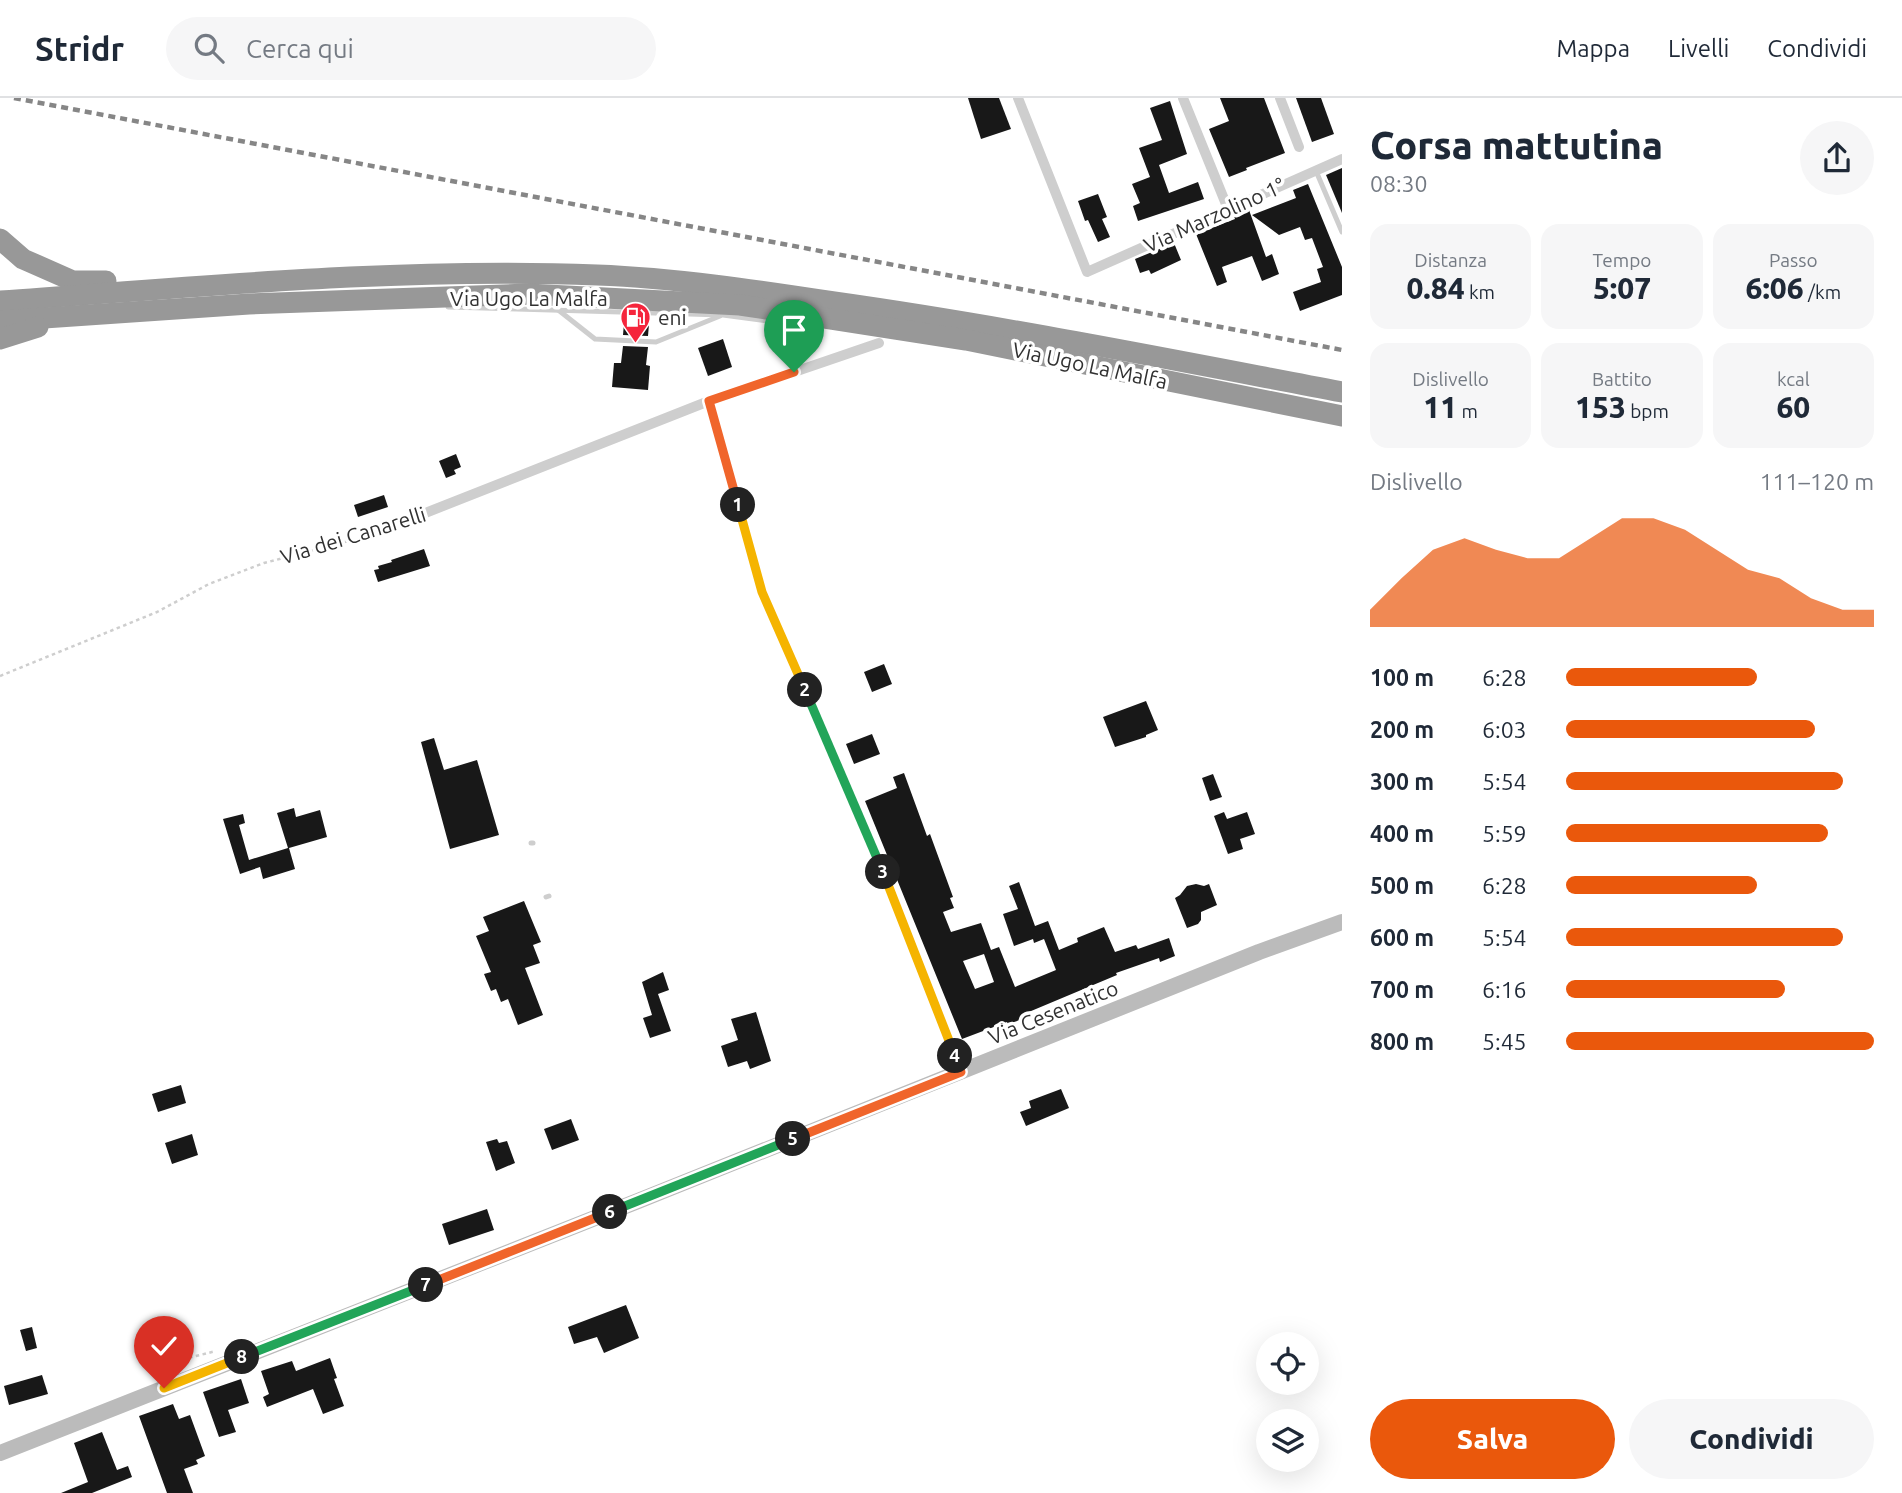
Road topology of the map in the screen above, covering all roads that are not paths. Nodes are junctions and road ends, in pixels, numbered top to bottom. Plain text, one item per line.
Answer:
1 (1018, 98) edge
2 (1183, 98) edge
3 (1280, 98) edge
4 (1298, 148) dead end
5 (1342, 159) edge
6 (1316, 171) junction
7 (1228, 209) junction
8 (1342, 232) edge
9 (0, 239) edge
10 (286, 281) junction
11 (415, 298) junction
12 (0, 301) edge
13 (557, 309) junction
14 (723, 315) junction
15 (71, 316) junction
16 (0, 321) edge
17 (814, 327) dead end
18 (852, 329) dead end
19 (876, 334) junction
20 (0, 339) edge
21 (1342, 392) edge
22 (709, 401) junction
23 (1342, 416) edge
24 (405, 522) road end
25 (1342, 922) edge
26 (961, 1072) junction
27 (0, 1452) edge

1 - 7 street, Via Marzolino 1°
2 - 7 street
3 - 4 street
5 - 6 street, Via Marzolino 1°
6 - 7 street, Via Marzolino 1°
6 - 8 lane
9 - 10 highway
10 - 12 highway, Via Ugo La Malfa
10 - 21 highway, Via Ugo La Malfa
11 - 13 lane
11 - 15 highway, Via Ugo La Malfa
11 - 19 highway, Via Ugo La Malfa
13 - 14 lane
13 - 14 lane
14 - 17 lane
15 - 16 highway, Via Ugo La Malfa
15 - 20 highway
18 - 19 lane
19 - 22 street, Via dei Canarelli
19 - 23 highway, Via Ugo La Malfa
22 - 24 street, Via dei Canarelli
22 - 26 street
25 - 26 main road, Via Cesenatico
26 - 27 main road, Via Cesenatico

